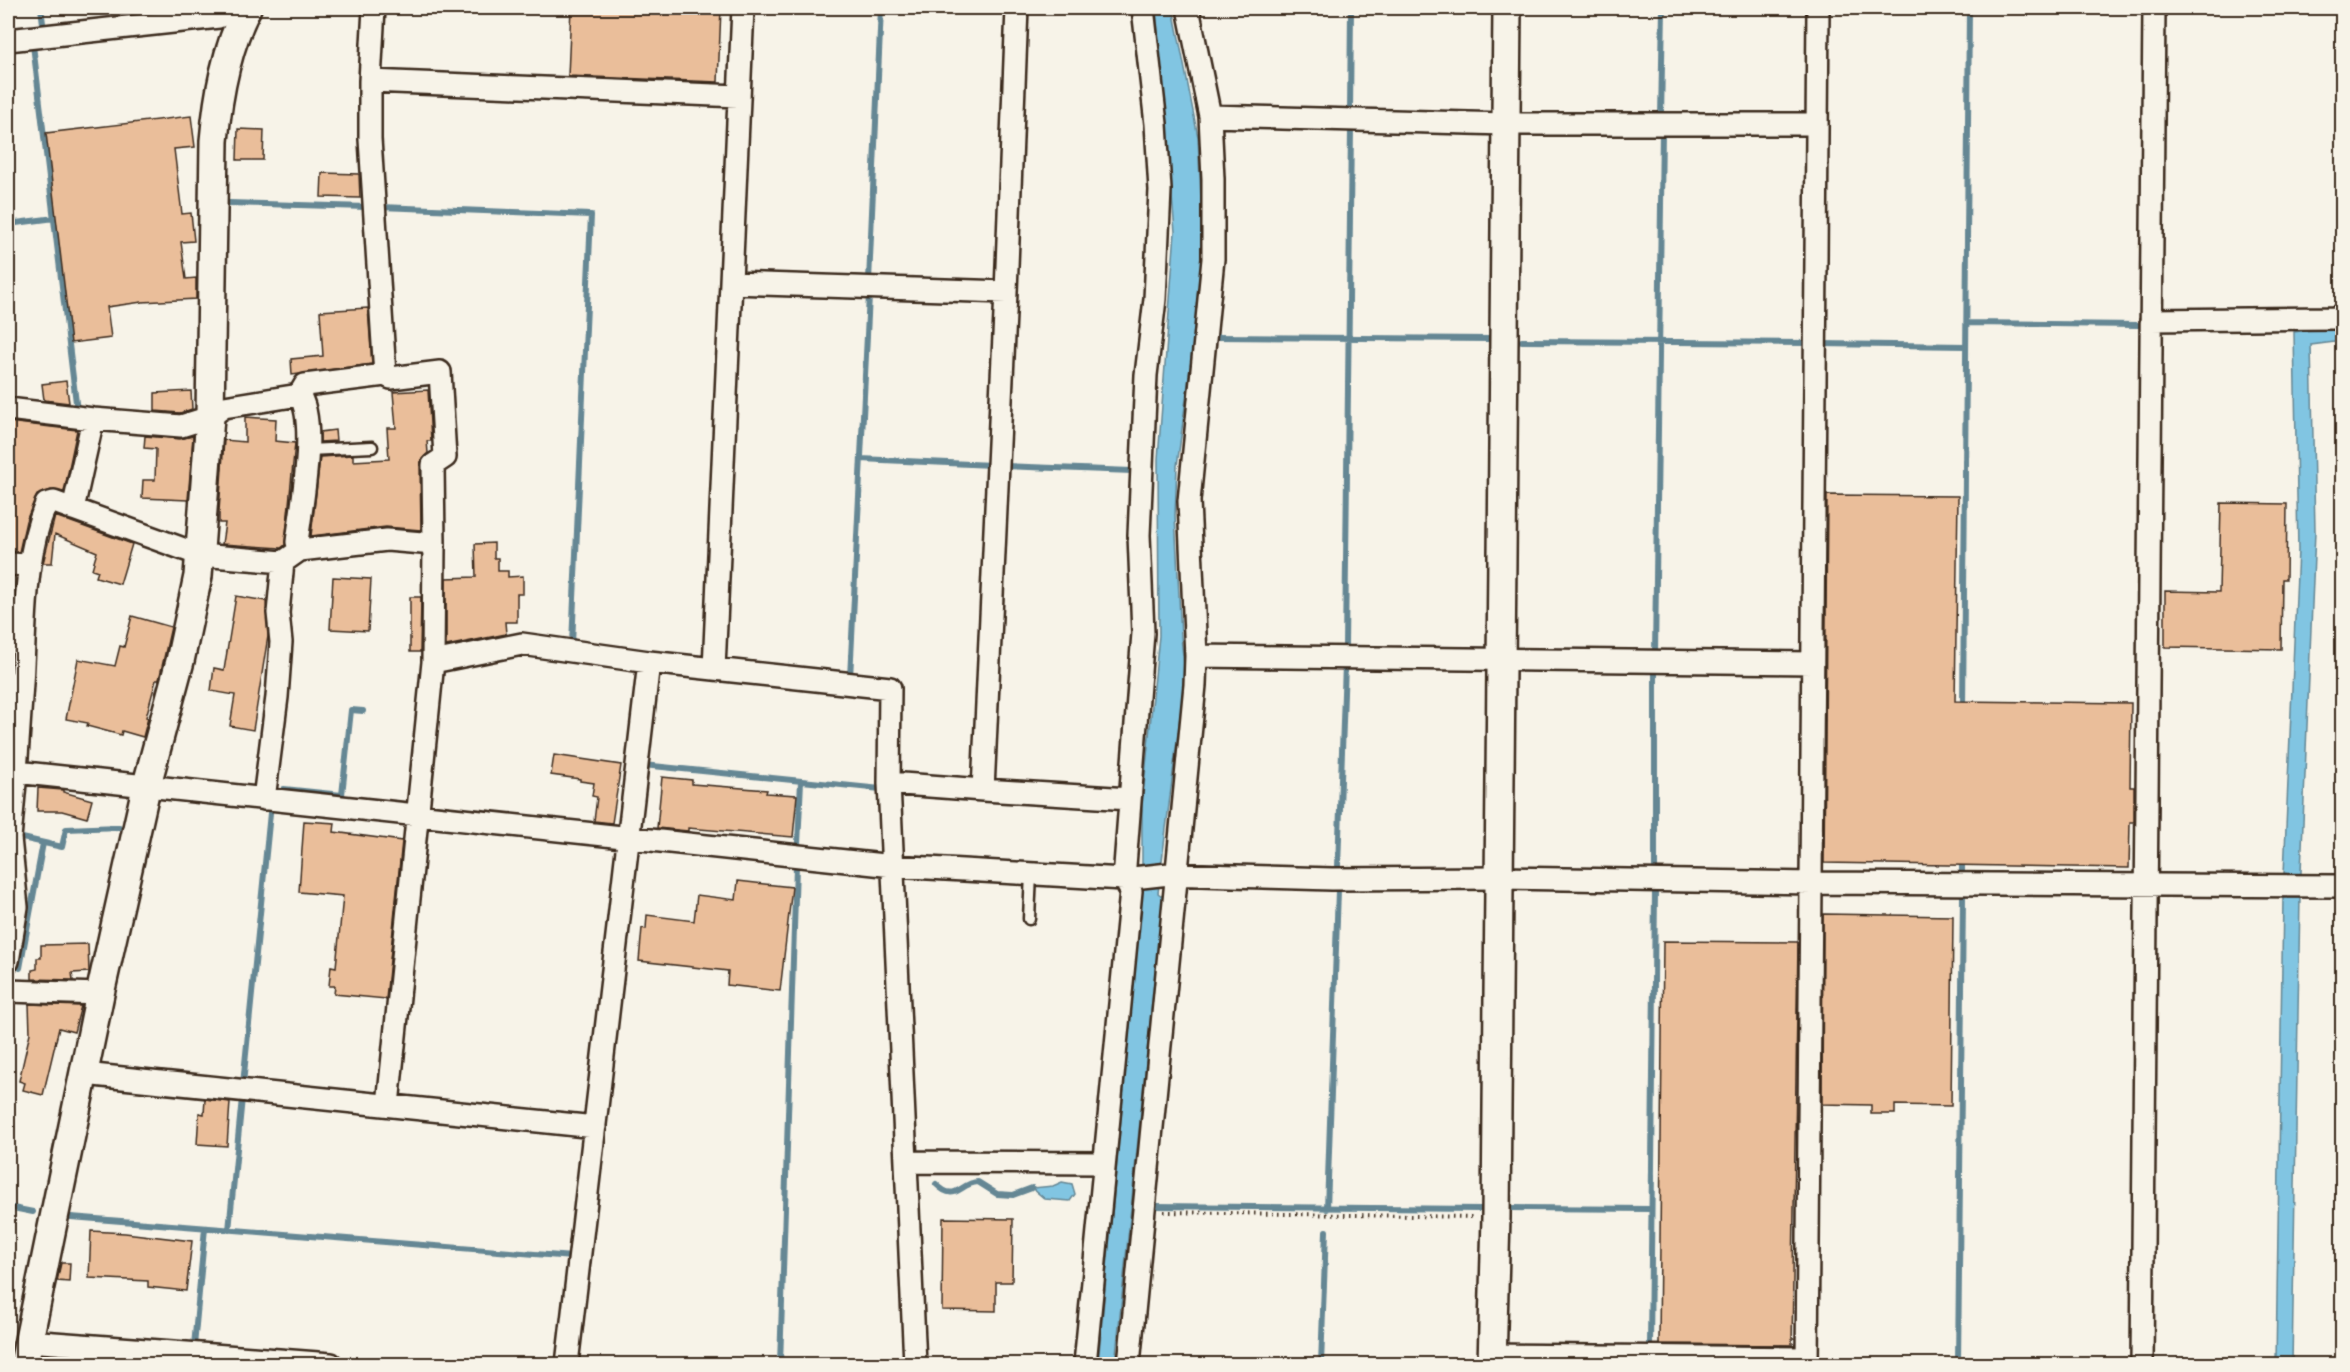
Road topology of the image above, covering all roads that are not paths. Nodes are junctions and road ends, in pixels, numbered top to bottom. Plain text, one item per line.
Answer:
1 (375, 8) edge
2 (743, 8) edge
3 (1017, 8) edge
4 (1143, 8) edge
5 (1188, 8) edge
6 (1507, 8) edge
7 (1818, 8) edge
8 (2154, 8) edge
9 (231, 14) edge
10 (8, 40) edge
11 (370, 81) junction
12 (739, 96) junction
13 (1210, 116) junction
14 (1506, 124) junction
15 (1817, 124) junction
16 (731, 283) junction
17 (1006, 292) junction
18 (2343, 316) edge
19 (2151, 320) junction
20 (385, 375) junction
21 (298, 395) junction
22 (8, 409) edge
23 (210, 417) junction
24 (93, 419) junction
25 (372, 447) dead end
26 (308, 450) junction
27 (73, 509) junction
28 (434, 544) junction
29 (200, 555) junction
30 (291, 556) junction
31 (8, 564) edge
32 (30, 565) junction
33 (1196, 656) junction
34 (1500, 660) junction
35 (433, 662) junction
36 (649, 662) junction
37 (1812, 663) junction
38 (714, 669) junction
39 (15, 683) edge
40 (16, 772) junction
41 (889, 783) junction
42 (146, 788) junction
43 (983, 790) junction
44 (264, 799) junction
45 (1130, 799) junction
46 (418, 815) junction
47 (630, 836) junction
48 (893, 866) junction
49 (1031, 873) junction
50 (1173, 874) junction
51 (1498, 878) junction
52 (1130, 879) junction
53 (1810, 883) junction
54 (2145, 884) junction
55 (2343, 886) edge
56 (1029, 919) dead end
57 (8, 961) edge
58 (8, 991) edge
59 (100, 994) junction
60 (84, 1074) junction
61 (388, 1106) junction
62 (595, 1127) junction
63 (906, 1162) junction
64 (1104, 1164) junction
65 (26, 1353) edge
66 (1492, 1360) edge
67 (1807, 1361) edge
68 (331, 1365) edge
69 (567, 1365) edge
70 (915, 1365) edge
71 (1085, 1365) edge
72 (1129, 1365) edge
73 (2142, 1365) edge

1 - 11 street
2 - 12 street
3 - 17 street
4 - 45 street
5 - 13 street
6 - 14 street
7 - 15 street
8 - 19 street
9 - 10 street
9 - 23 street
11 - 12 street
11 - 20 street
12 - 16 street
13 - 14 street
13 - 33 street
14 - 15 street
14 - 34 street
15 - 37 street
16 - 17 street
16 - 38 street
17 - 43 street
18 - 19 street
19 - 54 street
20 - 21 street
20 - 28 street
21 - 23 street
21 - 26 street
22 - 24 street
23 - 24 street
23 - 29 street
24 - 27 street
25 - 26 lane
26 - 30 street
27 - 29 street
27 - 32 street
28 - 30 street
28 - 35 street
29 - 30 street
29 - 42 street
30 - 44 street
31 - 32 street
32 - 39 street
33 - 34 street
33 - 50 street
34 - 37 street
34 - 51 street
35 - 36 street
35 - 46 street
36 - 38 street
36 - 47 street
37 - 53 street
38 - 41 street
39 - 40 street
40 - 42 street
40 - 57 street
41 - 43 street
41 - 48 street
42 - 44 street
42 - 59 street
43 - 45 street
44 - 46 street
45 - 52 street
46 - 47 street
46 - 61 street
47 - 48 street
47 - 62 street
48 - 49 street
48 - 63 street
49 - 52 street
49 - 56 lane
50 - 51 street
50 - 52 street
50 - 72 street
51 - 53 street
51 - 66 street
52 - 64 street
53 - 54 street
53 - 67 street
54 - 55 street
54 - 73 street
58 - 59 street
59 - 60 street
60 - 61 street
60 - 65 street
61 - 62 street
62 - 69 street
63 - 64 street
63 - 70 street
64 - 71 street
65 - 68 street
66 - 67 street

